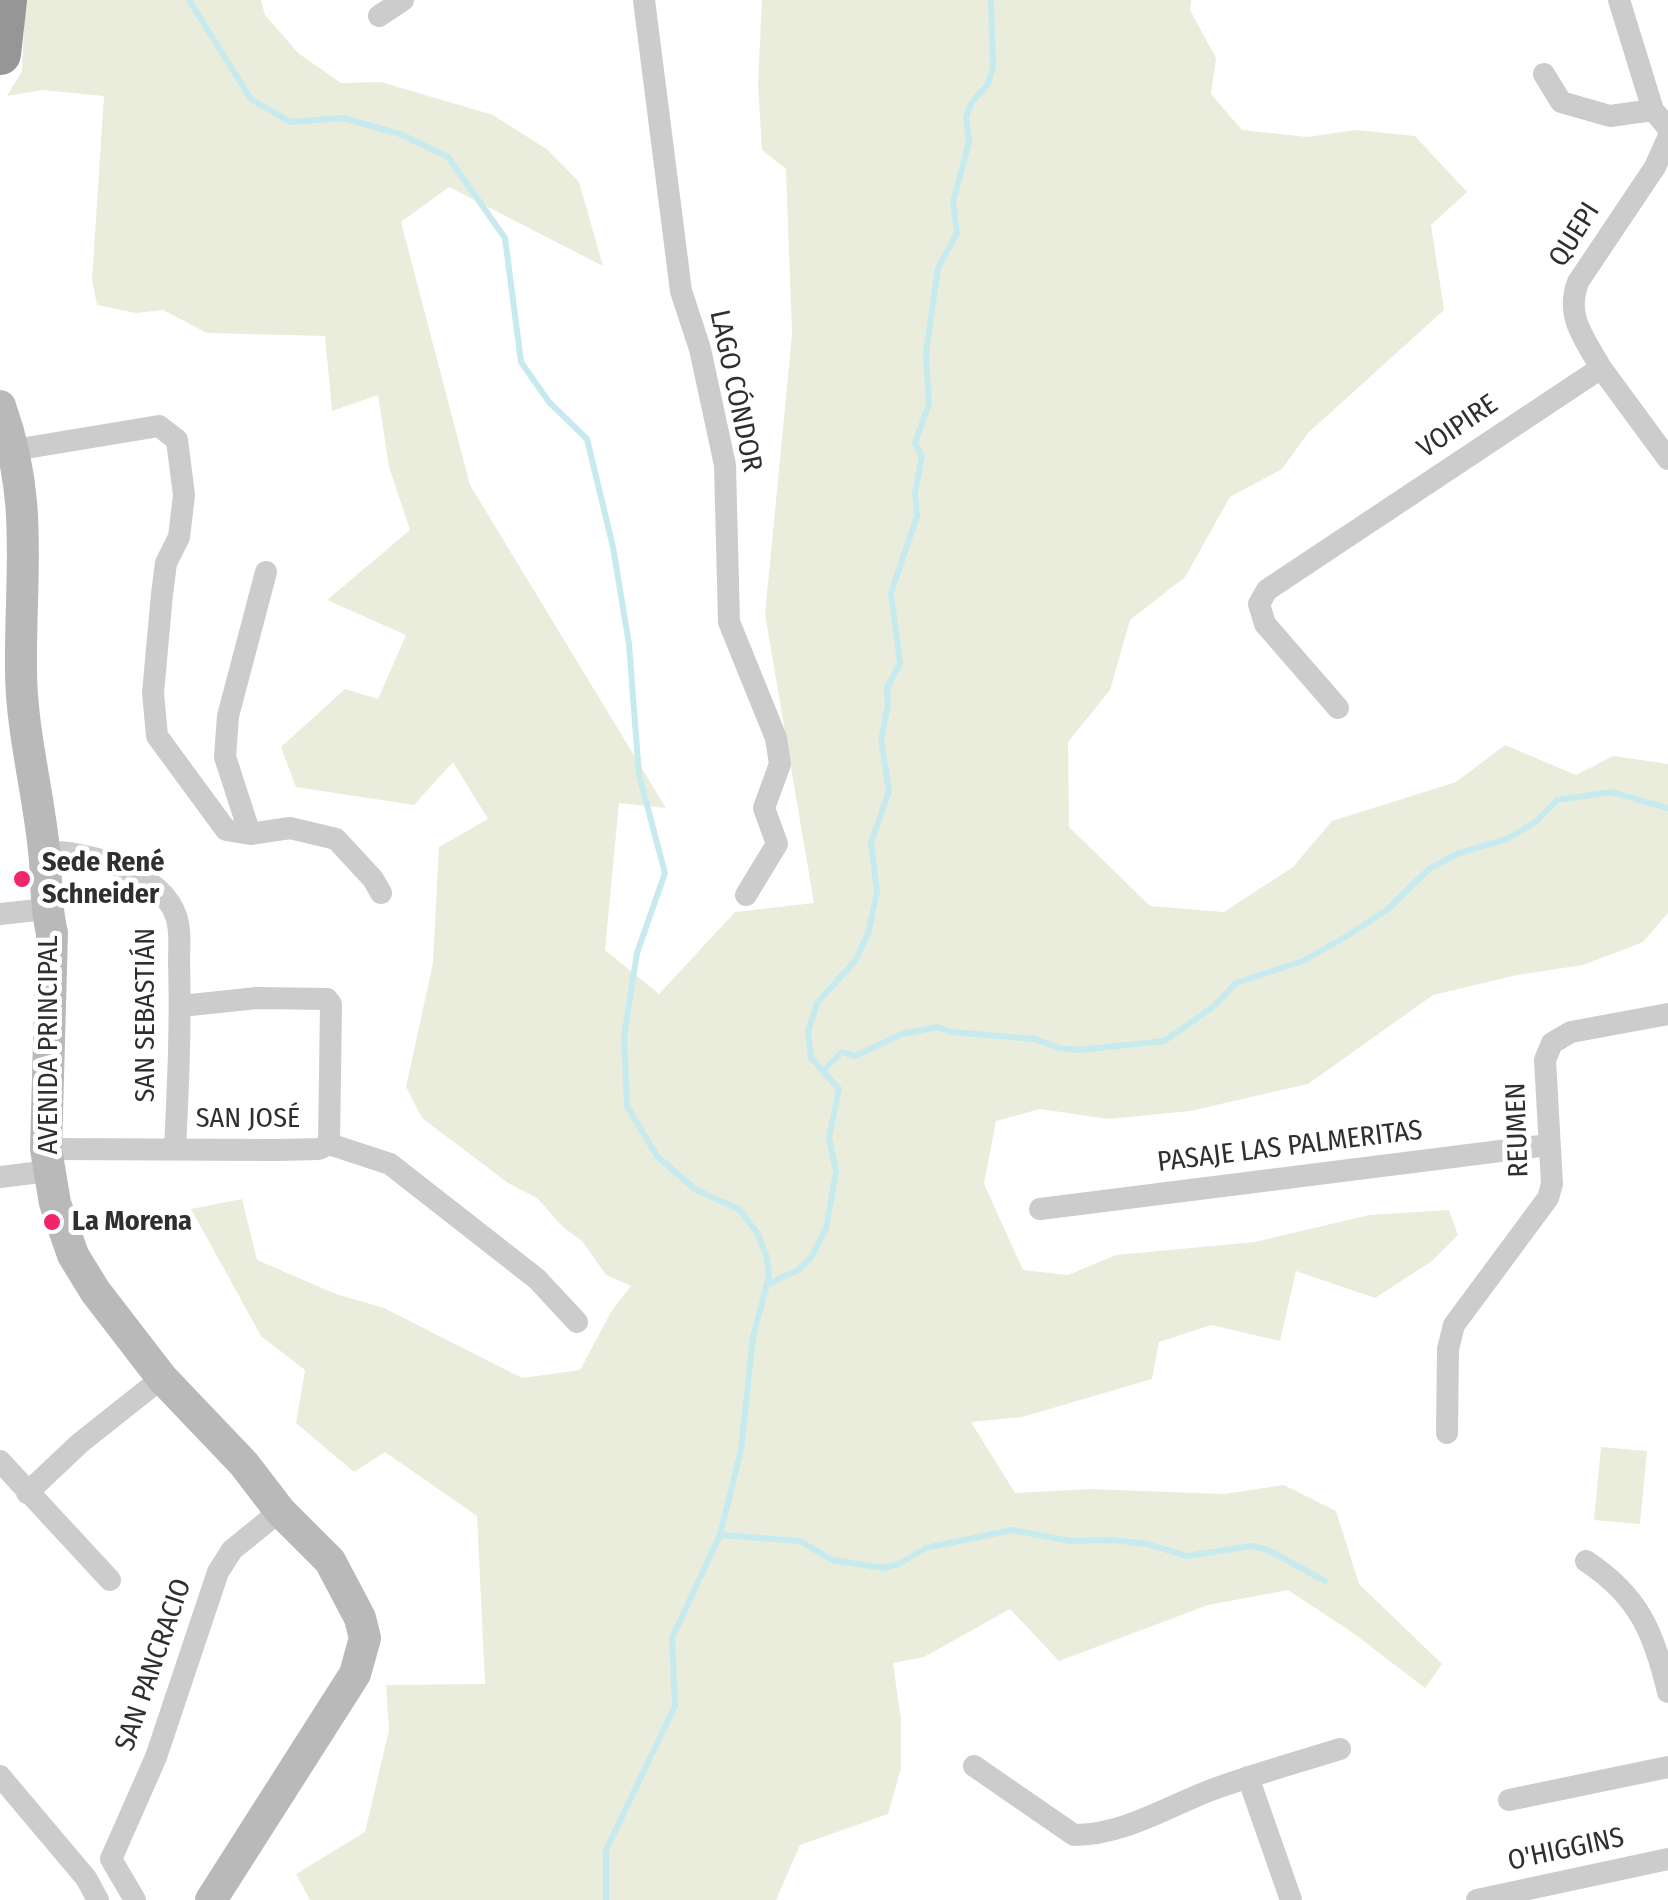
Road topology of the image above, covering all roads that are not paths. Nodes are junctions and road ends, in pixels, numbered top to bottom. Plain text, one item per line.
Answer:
1 (6, 0) edge
2 (403, 0) edge
3 (644, 0) edge
4 (1619, 0) edge
5 (379, 16) dead end
6 (0, 54) edge
7 (1544, 74) dead end
8 (1660, 119) edge
9 (1668, 138) edge
10 (1601, 368) junction
11 (0, 406) edge
12 (14, 450) junction
13 (1668, 459) edge
14 (266, 572) dead end
15 (12, 708) edge
16 (1338, 708) dead end
17 (250, 834) junction
18 (44, 852) junction
19 (381, 893) dead end
20 (746, 895) dead end
21 (46, 909) junction
22 (0, 914) edge
23 (181, 1006) junction
24 (1668, 1014) edge
25 (329, 1144) junction
26 (1548, 1144) junction
27 (175, 1149) junction
28 (48, 1160) junction
29 (0, 1177) edge
30 (1040, 1208) dead end
31 (576, 1322) dead end
32 (162, 1378) junction
33 (1448, 1433) dead end
34 (0, 1462) edge
35 (27, 1492) junction
36 (280, 1511) junction
37 (1586, 1561) dead end
38 (110, 1580) dead end
39 (1668, 1692) edge
40 (1340, 1749) dead end
41 (974, 1766) dead end
42 (1668, 1767) edge
43 (0, 1776) edge
44 (1248, 1777) junction
45 (1509, 1800) dead end
46 (1668, 1859) edge
47 (98, 1900) edge
48 (135, 1900) edge
49 (211, 1900) edge
50 (1291, 1900) edge
51 (1477, 1900) edge

1 - 6 highway
2 - 5 street
3 - 20 street, LAGO CÓNDOR
4 - 8 street
7 - 8 street
9 - 10 street, QUEPI
10 - 13 street
10 - 16 street, VOIPIRE
11 - 12 street, AVENIDA PRINCIPAL
12 - 15 street, AVENIDA PRINCIPAL
12 - 17 street
14 - 17 street
15 - 18 street, AVENIDA PRINCIPAL
17 - 19 street
18 - 21 street, AVENIDA PRINCIPAL
18 - 23 street, SAN SEBASTIÁN
21 - 22 street
21 - 28 street, AVENIDA PRINCIPAL
23 - 25 street
23 - 27 street, SAN SEBASTIÁN
24 - 26 street, REUMEN
25 - 27 street, SAN JOSÉ
25 - 31 street
26 - 30 street, PASAJE LAS PALMERITAS
26 - 33 street, REUMEN
27 - 28 street, SAN JOSÉ
28 - 29 street, SAN JOSÉ
28 - 32 street, AVENIDA PRINCIPAL
32 - 35 street
32 - 36 street, AVENIDA PRINCIPAL
34 - 35 street
35 - 38 street
36 - 48 street, SAN PANCRACIO
36 - 49 street, AVENIDA PRINCIPAL
37 - 39 street
40 - 44 street
41 - 44 street
42 - 45 street
43 - 47 street
44 - 50 street
46 - 51 street, O'HIGGINS

